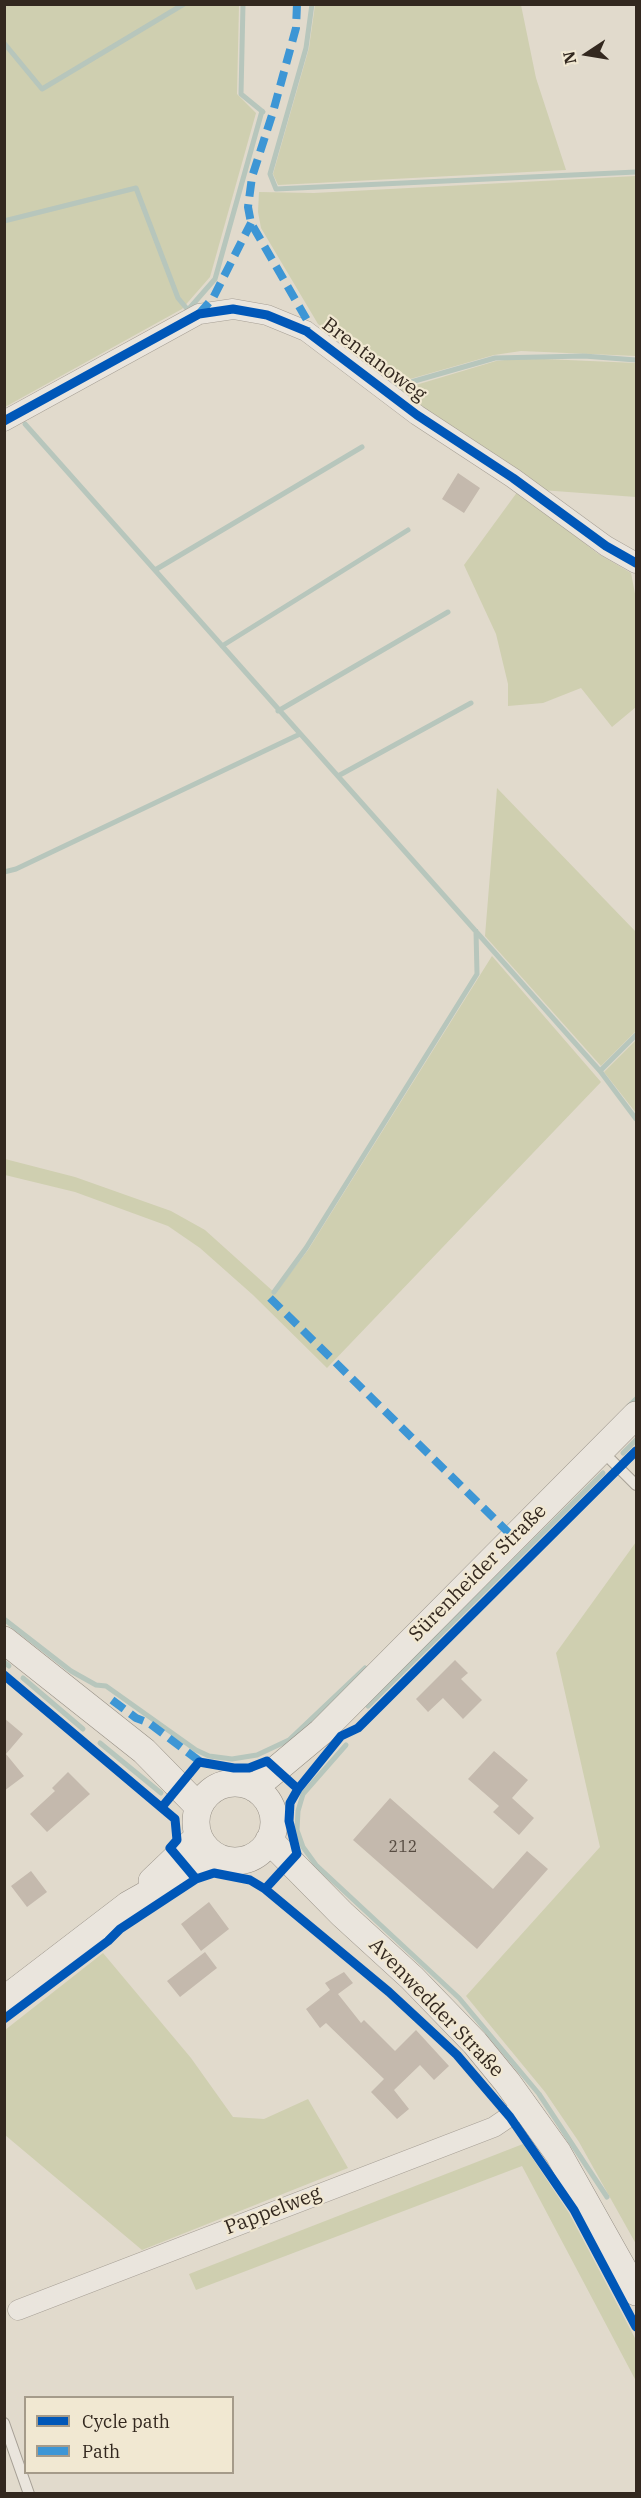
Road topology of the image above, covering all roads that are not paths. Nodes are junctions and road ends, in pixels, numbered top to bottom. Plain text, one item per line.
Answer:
1 (4, 421) edge
2 (636, 563) edge
3 (636, 1415) edge
4 (602, 1450) junction
5 (636, 1485) edge
6 (4, 1640) edge
7 (261, 1795) junction
8 (206, 1797) junction
9 (207, 1846) junction
10 (261, 1848) junction
11 (4, 2000) edge
12 (525, 2106) junction
13 (636, 2292) edge
14 (11, 2312) edge
15 (4, 2423) edge
16 (29, 2493) edge

1 - 2 street, Brentanoweg
3 - 4 main road, Sürenheider Straße
4 - 5 lane
4 - 7 main road, Sürenheider Straße
6 - 8 main road
7 - 8 main road
7 - 10 main road
8 - 9 main road
9 - 10 main road
9 - 11 main road
10 - 12 main road, Avenwedder Straße
12 - 13 main road, Avenwedder Straße
12 - 14 street, Pappelweg
15 - 16 lane

